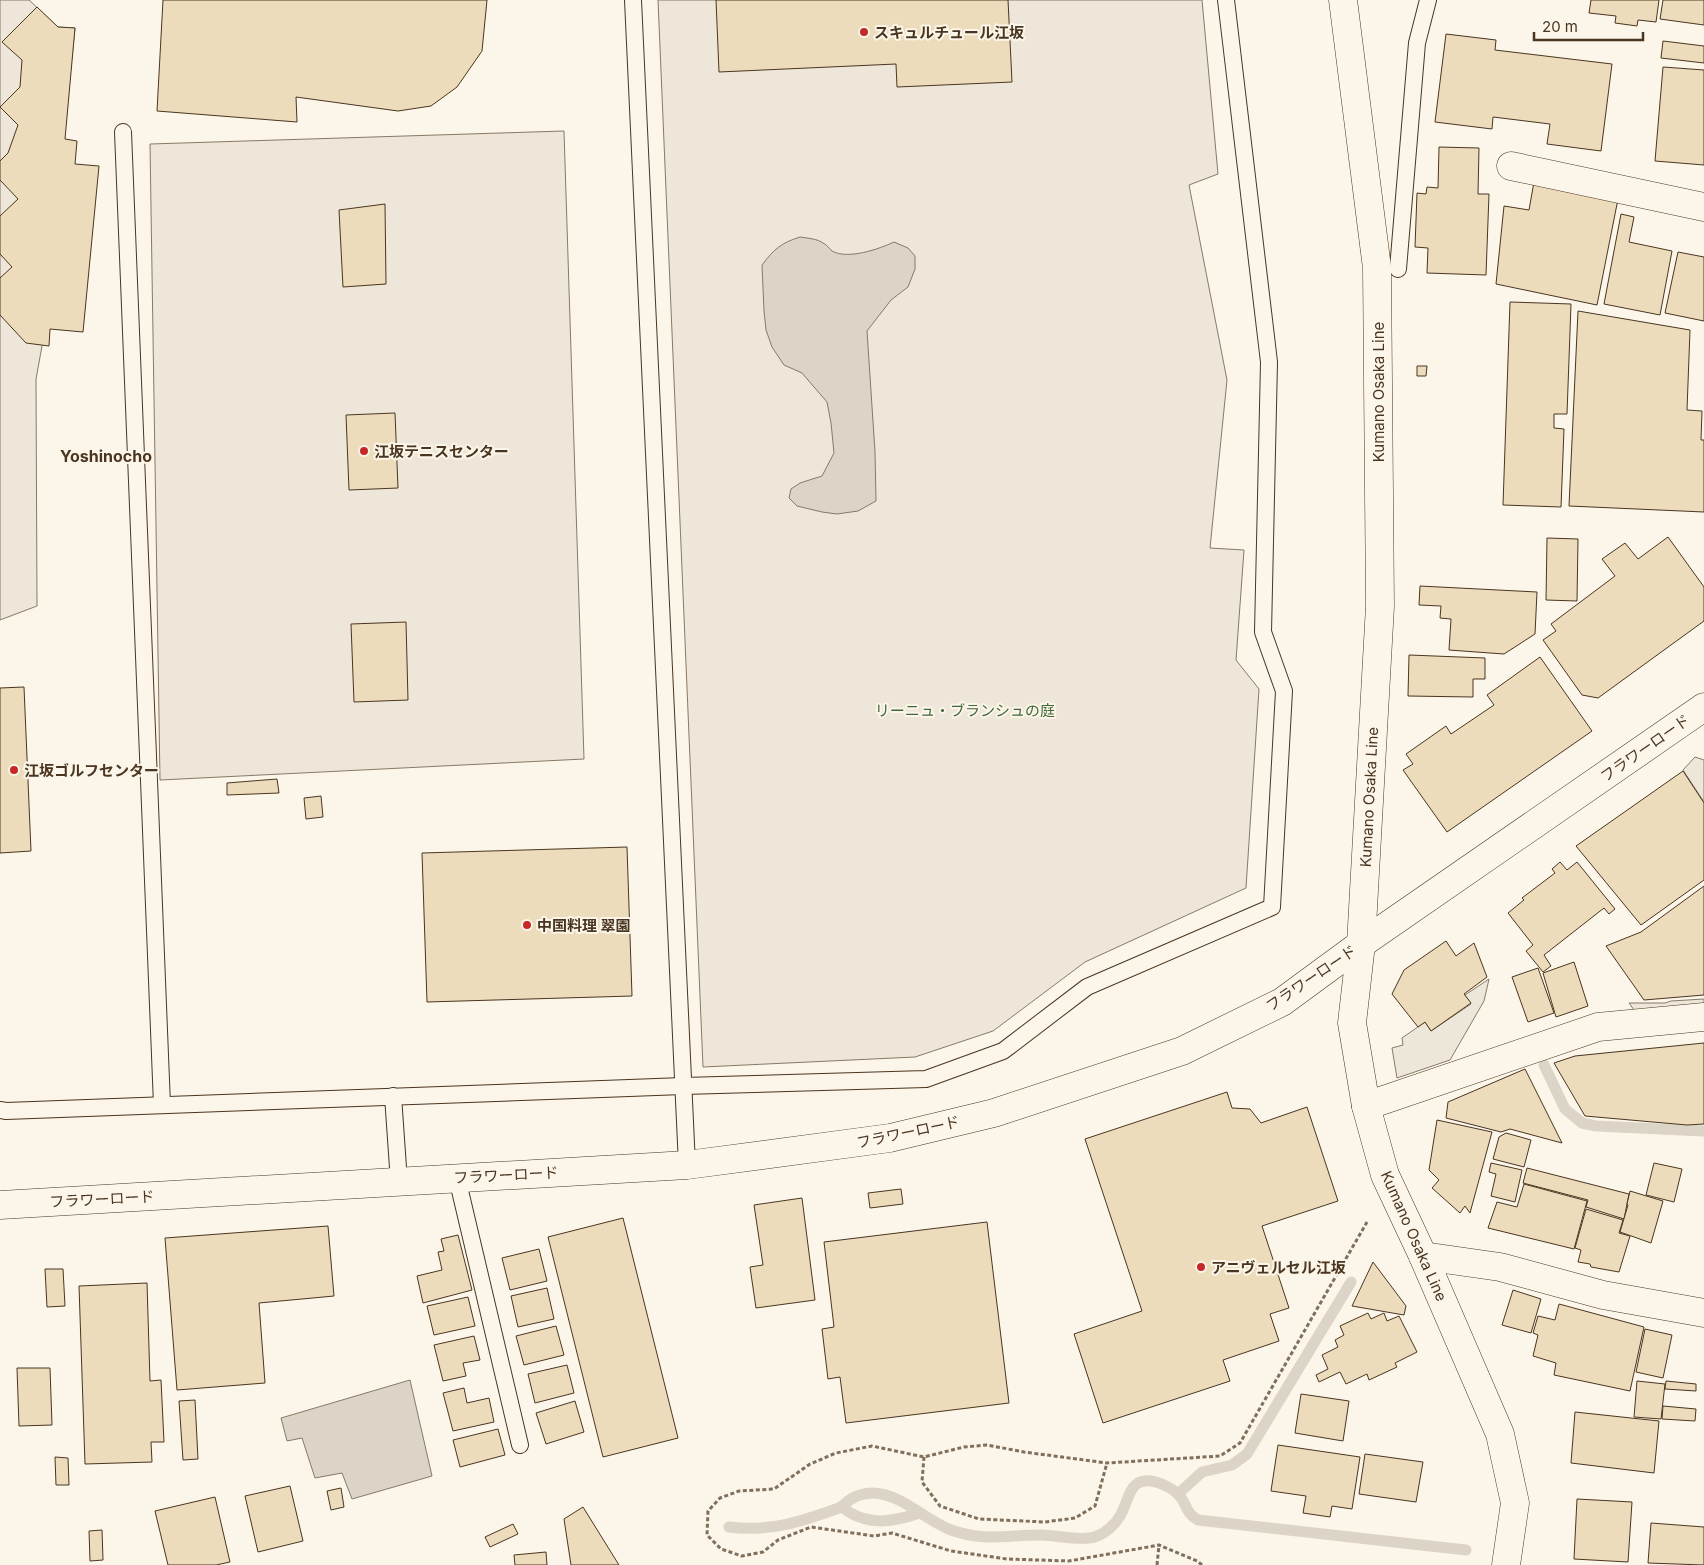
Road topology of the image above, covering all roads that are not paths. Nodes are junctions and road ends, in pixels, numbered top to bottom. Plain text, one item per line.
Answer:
1 (633, 0) edge
2 (1226, 0) edge
3 (1343, 0) edge
4 (1428, 0) edge
5 (123, 132) dead end
6 (1511, 166) dead end
7 (1704, 207) edge
8 (1398, 269) dead end
9 (1704, 707) edge
10 (1361, 944) junction
11 (1704, 1018) edge
12 (683, 1086) junction
13 (393, 1096) junction
14 (162, 1105) junction
15 (1366, 1106) junction
16 (0, 1110) edge
17 (687, 1165) junction
18 (457, 1178) junction
19 (399, 1182) junction
20 (0, 1205) edge
21 (1423, 1256) junction
22 (1704, 1313) edge
23 (520, 1445) dead end
24 (1506, 1565) edge

1 - 12 lane
2 - 12 lane
3 - 10 street, Kumano Osaka Line
4 - 8 lane
5 - 14 lane
6 - 7 street
9 - 10 street, フラワーロード
10 - 15 street, Kumano Osaka Line
10 - 17 street, フラワーロード
11 - 15 street
12 - 13 lane
12 - 17 lane
13 - 14 lane
13 - 19 lane
14 - 16 lane
15 - 21 street, Kumano Osaka Line
17 - 18 street, フラワーロード
18 - 19 street, フラワーロード
18 - 23 lane
19 - 20 street, フラワーロード
21 - 22 street
21 - 24 street, Kumano Osaka Line

